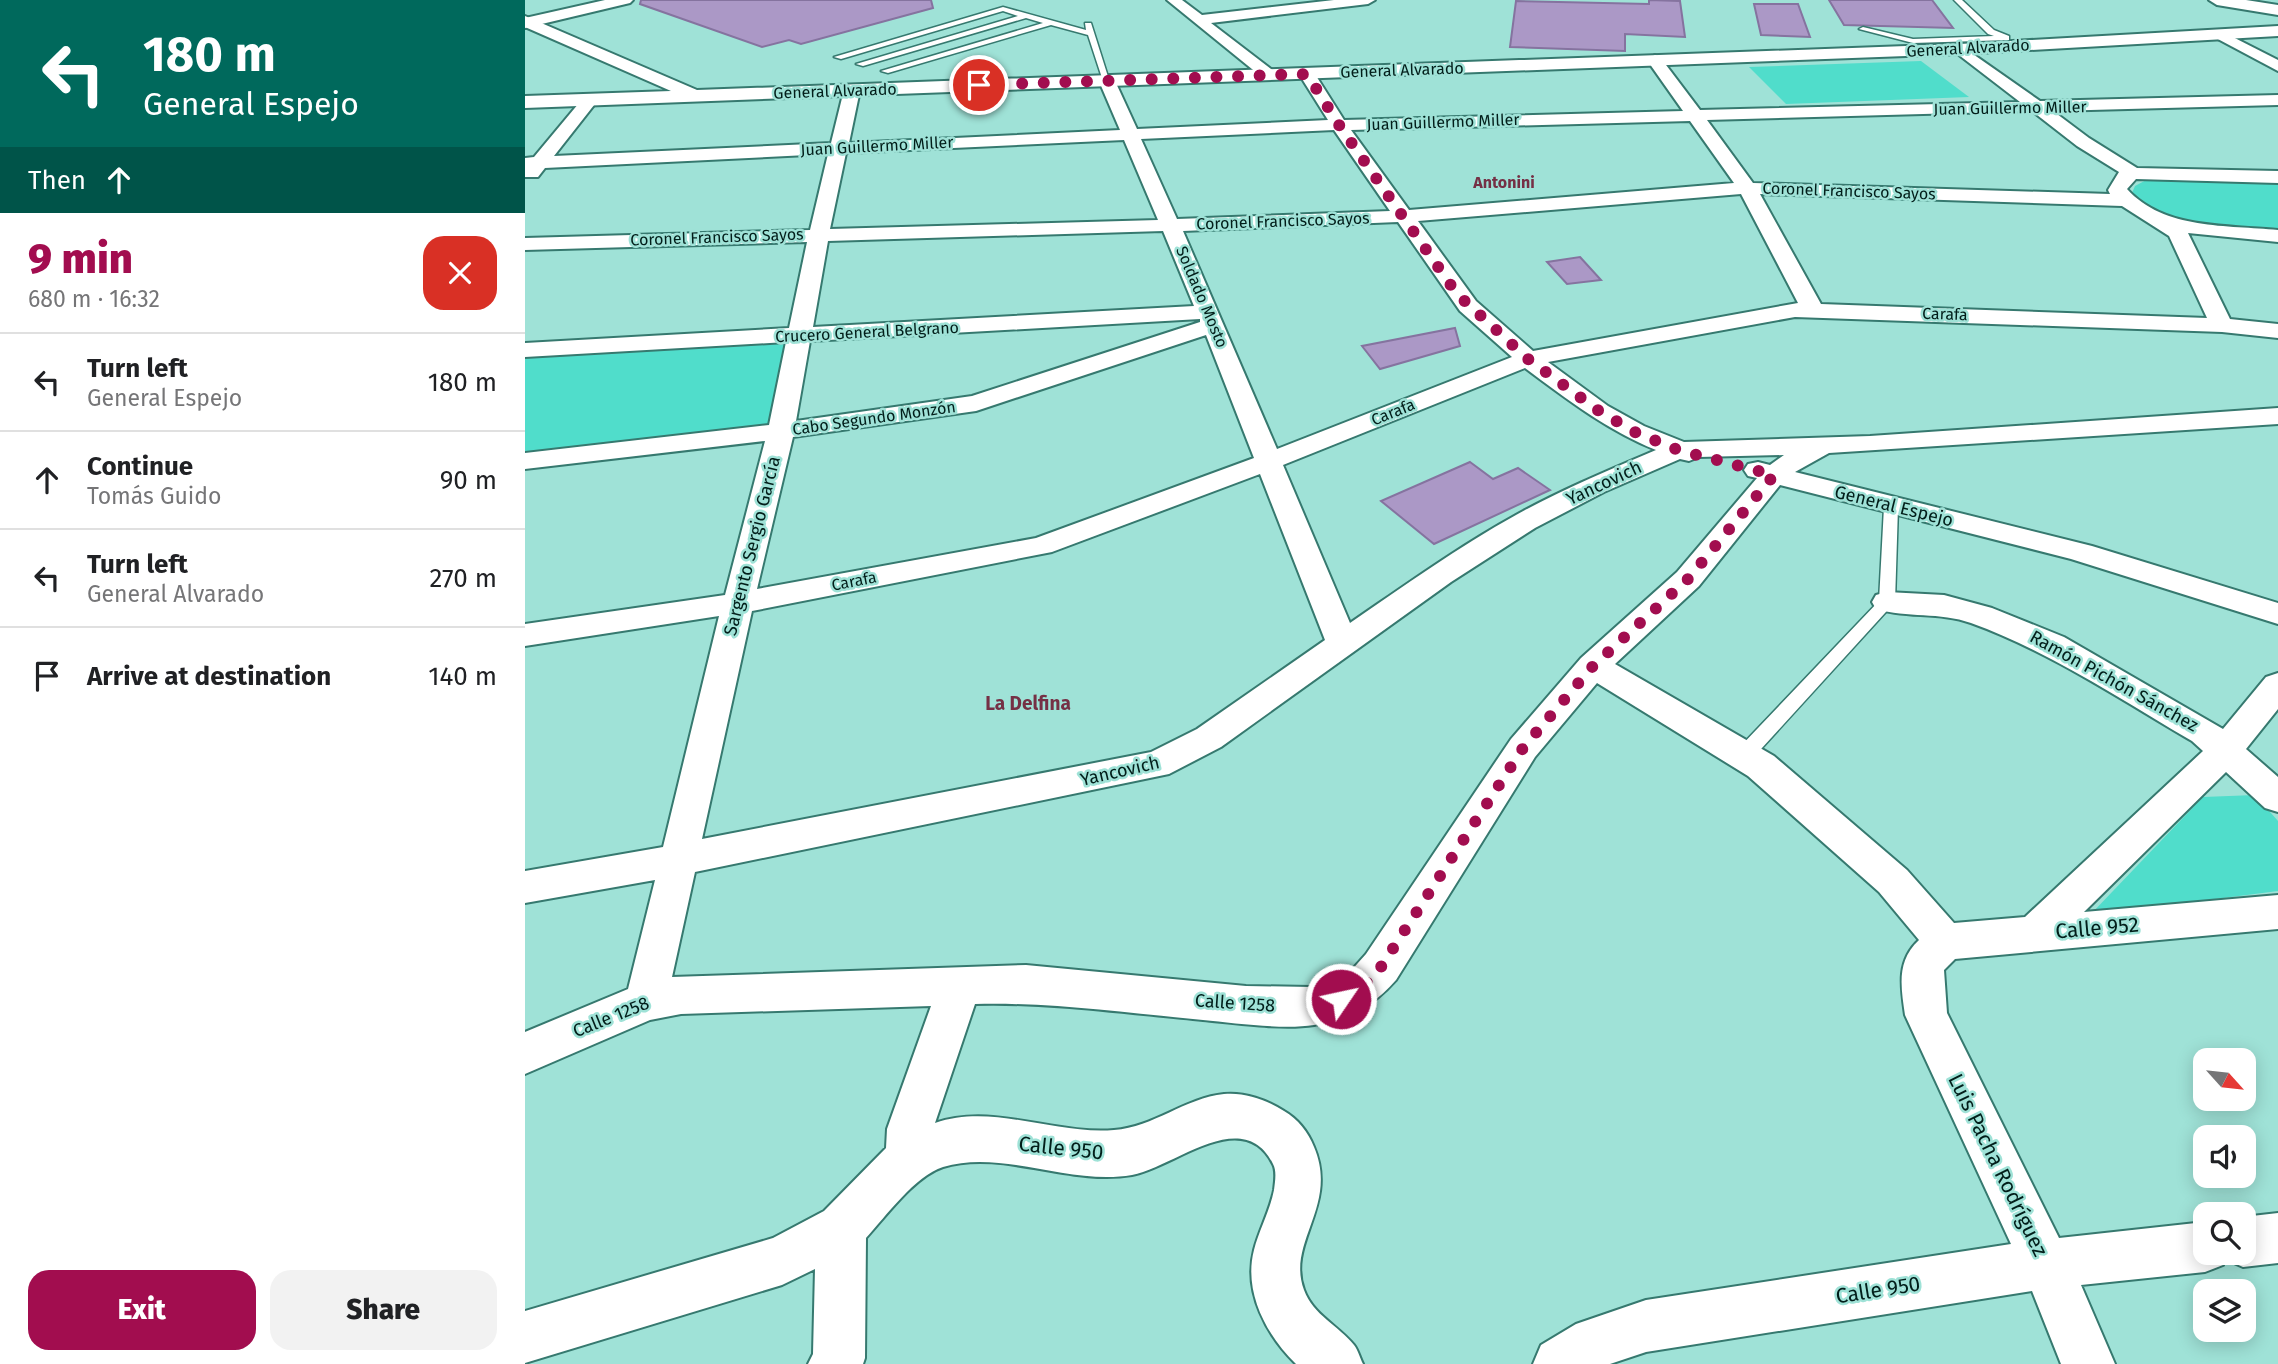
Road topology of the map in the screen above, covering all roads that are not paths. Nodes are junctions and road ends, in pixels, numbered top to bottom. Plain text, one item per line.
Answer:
1 (625, 0) edge
2 (1174, 0) edge
3 (1368, 0) edge
4 (1958, 0) edge
5 (2217, 0) edge
6 (2278, 10) edge
7 (1027, 16) junction
8 (1198, 20) junction
9 (527, 22) edge
10 (1051, 22) junction
11 (1066, 26) junction
12 (1863, 29) dead end
13 (2278, 31) edge
14 (1092, 34) junction
15 (2221, 35) junction
16 (1959, 49) junction
17 (838, 57) dead end
18 (1655, 60) junction
19 (860, 64) dead end
20 (2278, 66) edge
21 (885, 71) dead end
22 (1307, 74) junction
23 (1269, 75) junction
24 (1107, 81) junction
25 (852, 90) junction
26 (697, 96) junction
27 (590, 100) junction
28 (2278, 100) edge
29 (525, 103) edge
30 (2040, 108) junction
31 (1695, 114) junction
32 (1339, 125) junction
33 (1128, 134) junction
34 (839, 147) junction
35 (532, 163) edge
36 (2133, 173) junction
37 (2278, 177) edge
38 (525, 180) edge
39 (1747, 188) junction
40 (2125, 200) junction
41 (1404, 216) junction
42 (1172, 225) junction
43 (2171, 225) junction
44 (819, 234) junction
45 (2278, 236) edge
46 (525, 244) edge
47 (1812, 309) junction
48 (1211, 318) junction
49 (2222, 325) junction
50 (2278, 331) edge
51 (799, 336) junction
52 (525, 350) edge
53 (1528, 359) junction
54 (2278, 416) edge
55 (781, 431) junction
56 (1824, 446) junction
57 (1678, 450) junction
58 (525, 461) edge
59 (1270, 461) junction
60 (1774, 475) junction
61 (1891, 507) junction
62 (1887, 601) junction
63 (737, 603) junction
64 (2278, 614) edge
65 (525, 635) edge
66 (1342, 643) junction
67 (1593, 666) junction
68 (2278, 685) edge
69 (2227, 749) junction
70 (1744, 755) junction
71 (2278, 797) edge
72 (677, 860) junction
73 (525, 887) edge
74 (2278, 912) edge
75 (2035, 934) junction
76 (1934, 952) junction
77 (960, 985) junction
78 (646, 1001) junction
79 (525, 1054) edge
80 (909, 1158) junction
81 (841, 1228) junction
82 (2278, 1238) edge
83 (2256, 1241) edge
84 (2193, 1248) edge
85 (2046, 1264) junction
86 (525, 1337) edge
87 (835, 1364) edge
88 (1336, 1364) edge
89 (1560, 1364) edge
90 (2088, 1364) edge

1 - 9 street
2 - 8 street
3 - 8 street
4 - 12 lane
5 - 6 street
7 - 10 lane
7 - 17 lane
7 - 19 lane
8 - 23 street
9 - 26 street
10 - 11 lane
10 - 21 lane
11 - 14 lane
11 - 14 lane, Soldado Mosto
13 - 15 street, General Alvarado
14 - 24 lane, Soldado Mosto
15 - 16 street, General Alvarado
15 - 20 street
16 - 18 street, General Alvarado
16 - 30 street
18 - 22 street, General Alvarado
18 - 31 street
22 - 23 street, General Alvarado
22 - 32 street, General Espejo
23 - 24 street, General Alvarado
24 - 25 street, General Alvarado
24 - 33 street, Soldado Mosto
25 - 26 street, General Alvarado
25 - 34 street, Sargento Sergio García
26 - 27 street, General Alvarado
27 - 29 street, General Alvarado
27 - 35 street
28 - 30 street, Juan Guillermo Miller
30 - 31 street, Juan Guillermo Miller
30 - 36 street
31 - 32 street, Juan Guillermo Miller
31 - 39 street
32 - 33 street, Juan Guillermo Miller
32 - 41 street, General Espejo
33 - 34 street, Juan Guillermo Miller
33 - 42 street, Soldado Mosto
34 - 35 street, Juan Guillermo Miller
34 - 44 street, Sargento Sergio García
35 - 38 street
36 - 37 street
36 - 40 street
39 - 40 street, Coronel Francisco Sayos
39 - 41 street, Coronel Francisco Sayos
39 - 47 street
40 - 43 street
41 - 42 street, Coronel Francisco Sayos
41 - 53 street, General Espejo
42 - 44 street, Coronel Francisco Sayos
42 - 48 street, Soldado Mosto
43 - 45 street
43 - 49 street
44 - 46 street, Coronel Francisco Sayos
44 - 51 street, Sargento Sergio García
47 - 49 street, Carafa
47 - 53 street, Carafa
48 - 51 street, Crucero General Belgrano
48 - 55 street, Cabo Segundo Monzón
48 - 59 street, Soldado Mosto
49 - 50 street, Carafa
51 - 52 street, Crucero General Belgrano
51 - 55 street, Sargento Sergio García
53 - 57 street, General Espejo
53 - 59 street, Carafa
54 - 56 street
55 - 58 street, Cabo Segundo Monzón
55 - 63 street, Sargento Sergio García
56 - 57 street
56 - 60 street, Calle 1258
57 - 60 street, General Espejo
57 - 66 street, Yancovich
59 - 63 street, Carafa
59 - 66 street, Soldado Mosto
60 - 61 street, General Espejo
60 - 67 street, Calle 1258
61 - 62 lane
61 - 64 street, General Espejo
62 - 69 street, Ramón Pichón Sánchez
62 - 70 lane
63 - 65 street, Carafa
63 - 72 street, Sargento Sergio García
66 - 72 street, Yancovich
67 - 70 street
67 - 77 street, Calle 1258
68 - 69 street
69 - 71 street, Ramón Pichón Sánchez
69 - 75 street
70 - 76 street
72 - 73 street, Yancovich
72 - 78 street, Sargento Sergio García
74 - 75 street, Calle 952
75 - 76 street, Calle 952
76 - 85 street, Luis Pacha Rodríguez
77 - 78 street, Calle 1258
77 - 80 street
78 - 79 street, Calle 1258
80 - 81 street
80 - 88 street, Calle 950
81 - 86 street
81 - 87 street
82 - 83 street
84 - 85 street, Calle 950
85 - 89 street, Calle 950
85 - 90 street, Luis Pacha Rodríguez

